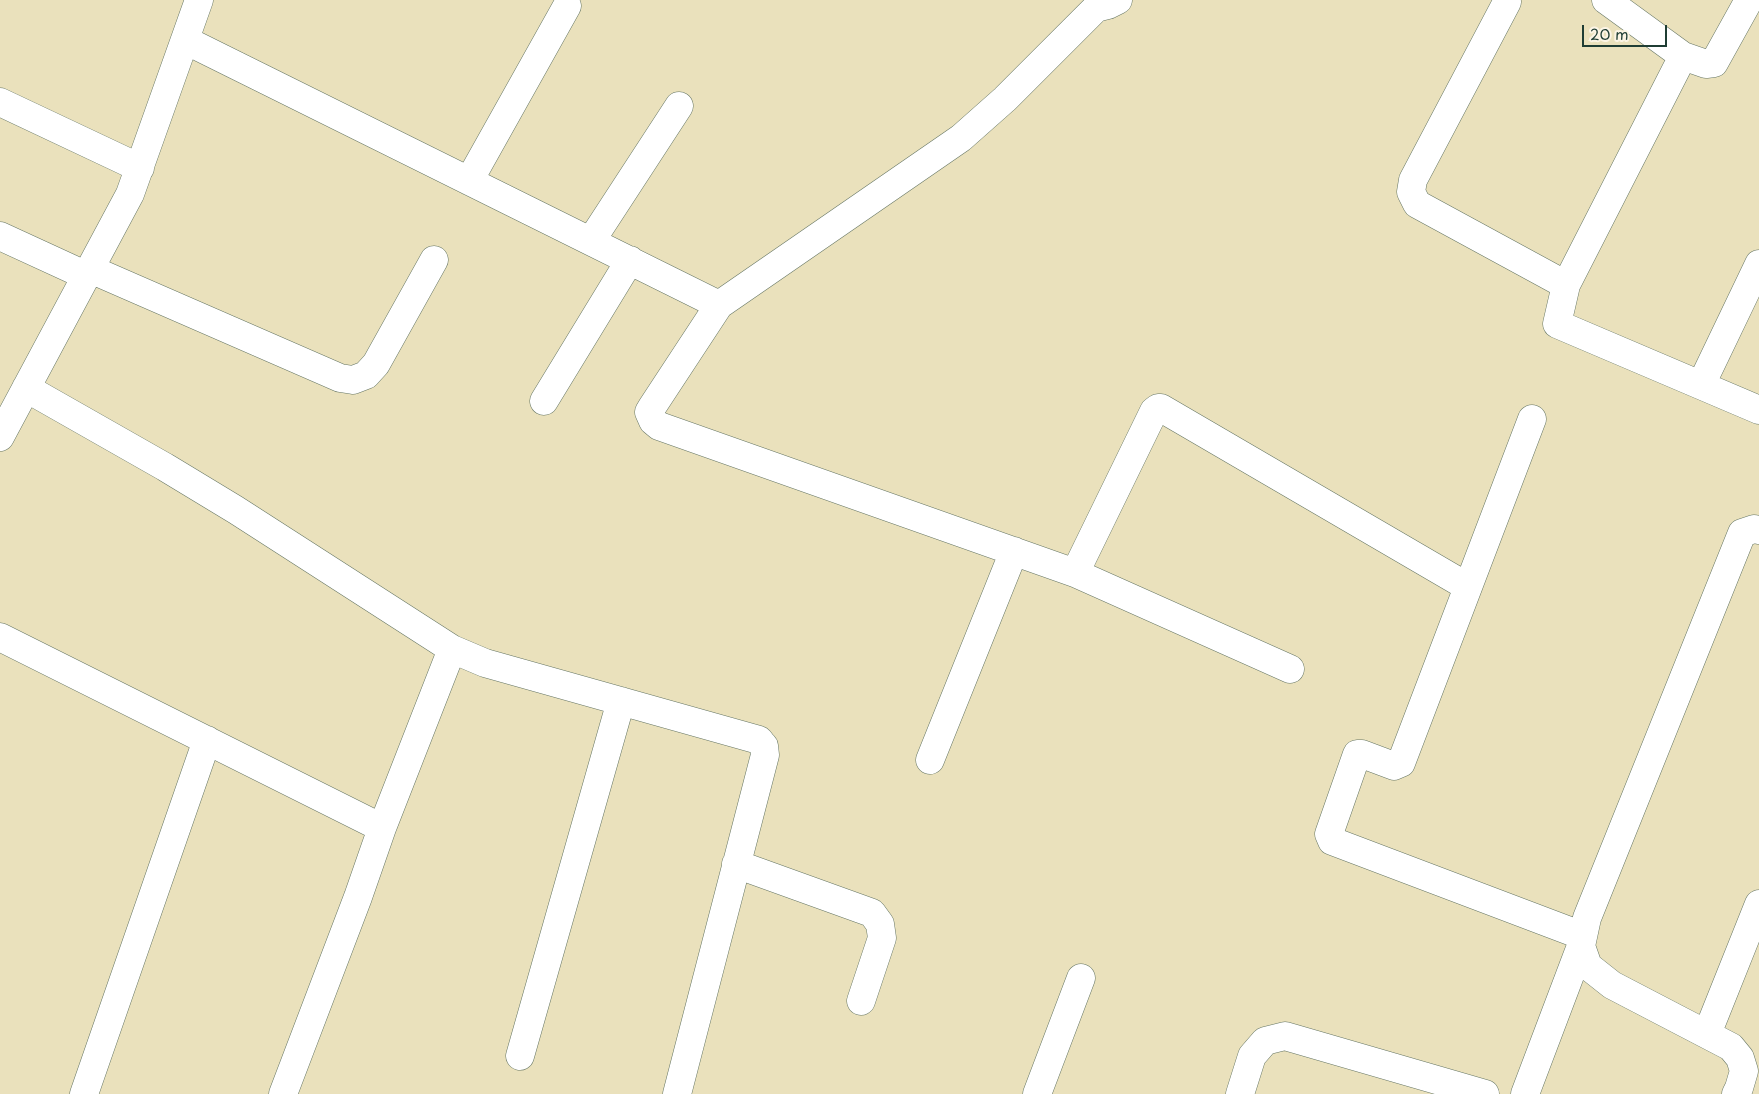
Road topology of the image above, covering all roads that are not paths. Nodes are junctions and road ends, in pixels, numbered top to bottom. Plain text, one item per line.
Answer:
1 (199, 0) edge
2 (1606, 0) edge
3 (1750, 0) edge
4 (1507, 2) dead end
5 (1098, 3) edge
6 (567, 6) dead end
7 (185, 40) junction
8 (1683, 56) junction
9 (0, 102) edge
10 (679, 106) dead end
11 (140, 168) junction
12 (469, 180) junction
13 (0, 236) edge
14 (590, 240) junction
15 (434, 260) dead end
16 (630, 260) junction
17 (1759, 264) edge
18 (88, 272) junction
19 (1566, 286) junction
20 (719, 305) junction
21 (1701, 385) junction
22 (26, 388) junction
23 (544, 401) dead end
24 (1759, 410) edge
25 (1532, 418) dead end
26 (2, 427) edge
27 (1759, 530) edge
28 (1014, 551) junction
29 (1076, 573) junction
30 (1468, 587) junction
31 (0, 637) edge
32 (452, 649) junction
33 (1290, 669) dead end
34 (621, 701) junction
35 (207, 740) junction
36 (930, 760) dead end
37 (382, 828) junction
38 (736, 864) junction
39 (1759, 904) edge
40 (1582, 941) junction
41 (1080, 978) dead end
42 (860, 1001) dead end
43 (1707, 1034) junction
44 (520, 1056) dead end
45 (84, 1094) edge
46 (283, 1094) edge
47 (677, 1094) edge
48 (1036, 1094) edge
49 (1240, 1094) edge
50 (1485, 1094) edge
51 (1525, 1094) edge
52 (1736, 1094) edge

1 - 7 street
2 - 8 street
3 - 8 street
4 - 19 street
5 - 20 street
6 - 12 street
7 - 11 street
7 - 12 street
8 - 19 street
9 - 11 street
10 - 14 street
11 - 18 street
12 - 14 street
13 - 18 street
14 - 16 street
15 - 18 street
16 - 20 street
16 - 23 street
17 - 21 street
18 - 22 street
19 - 21 street
20 - 28 street
21 - 24 street
22 - 26 street
22 - 32 street
25 - 30 street
27 - 40 street
28 - 29 street
28 - 36 street
29 - 30 street
29 - 33 street
30 - 40 street
31 - 35 street
32 - 34 street
32 - 37 street
34 - 38 street
34 - 44 street
35 - 37 street
35 - 45 street
37 - 46 street
38 - 42 street
38 - 47 street
39 - 43 street
40 - 43 street
40 - 51 street
41 - 48 street
43 - 52 street
49 - 50 street

